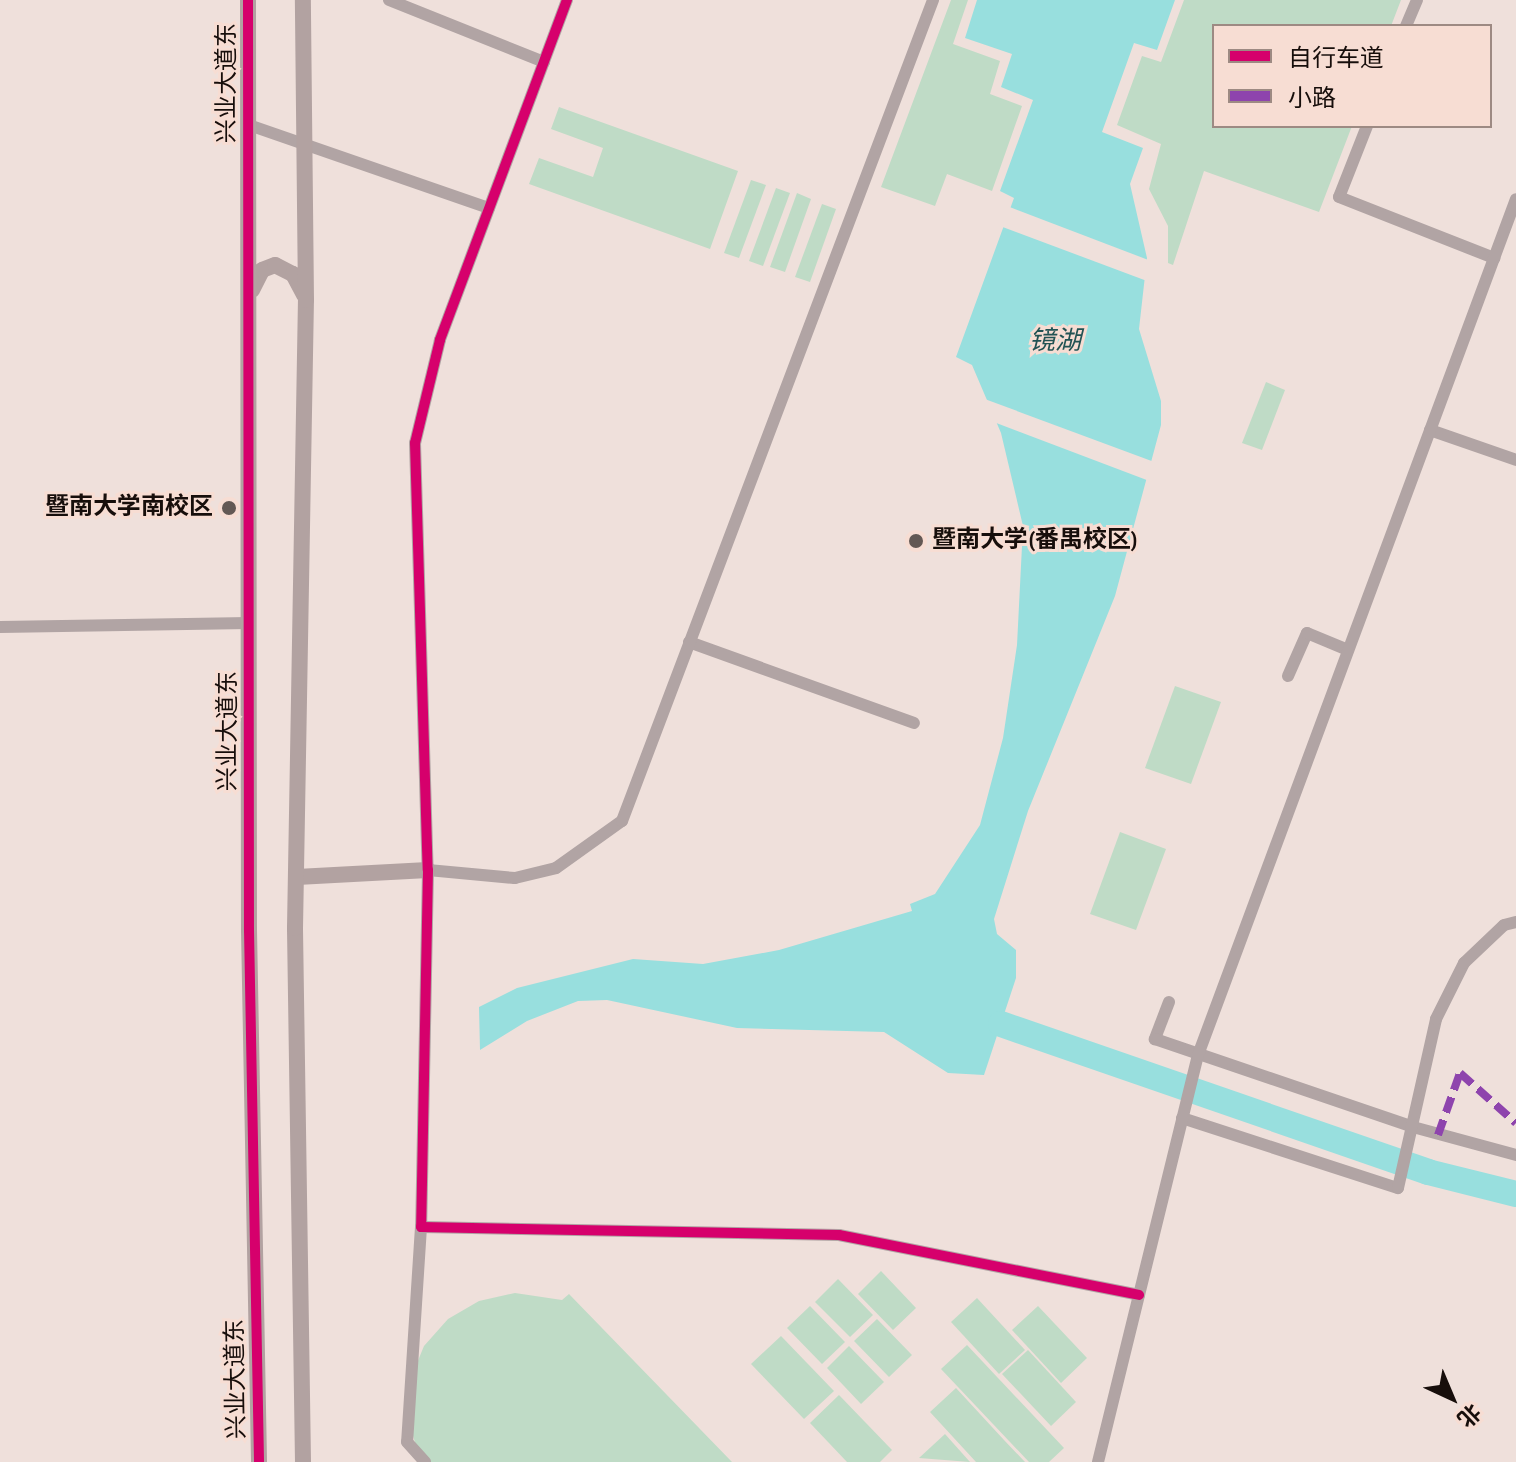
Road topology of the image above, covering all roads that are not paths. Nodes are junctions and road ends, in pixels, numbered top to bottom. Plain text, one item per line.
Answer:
1 (248, 0) edge
2 (303, 0) edge
3 (389, 0) edge
4 (567, 0) edge
5 (933, 0) edge
6 (1417, 0) edge
7 (421, 6) edge
8 (1407, 24) edge
9 (544, 62) junction
10 (249, 125) junction
11 (1366, 128) edge
12 (305, 143) junction
13 (1516, 199) edge
14 (489, 208) junction
15 (1512, 225) edge
16 (1494, 258) junction
17 (250, 300) junction
18 (306, 300) junction
19 (1430, 430) junction
20 (1516, 460) edge
21 (249, 623) junction
22 (0, 627) edge
23 (689, 642) junction
24 (1348, 650) junction
25 (1288, 676) dead end
26 (914, 723) dead end
27 (428, 870) junction
28 (297, 877) junction
29 (1516, 922) edge
30 (1169, 1002) dead end
31 (1198, 1055) junction
32 (1182, 1118) junction
33 (1413, 1127) junction
34 (1516, 1155) edge
35 (421, 1227) junction
36 (1139, 1295) junction
37 (259, 1462) edge
38 (303, 1462) edge
39 (425, 1462) edge
40 (1098, 1462) edge

1 - 10 main road, 兴业大道东
2 - 12 main road
3 - 7 street
4 - 9 street
5 - 23 street
6 - 8 street
7 - 9 street
9 - 14 street
10 - 12 street
10 - 17 main road, 兴业大道东
11 - 16 street
12 - 14 street
12 - 18 main road
13 - 15 street
14 - 27 street
15 - 16 street
16 - 19 street
17 - 18 main road
17 - 21 main road, 兴业大道东
18 - 28 main road
19 - 20 street
19 - 24 street
21 - 22 street
21 - 37 main road, 兴业大道东
23 - 26 street
23 - 27 street
24 - 25 street
24 - 31 street
27 - 28 main road
27 - 35 street
28 - 38 main road
29 - 33 street
30 - 31 street
31 - 32 street
31 - 33 street
32 - 33 street
32 - 36 street
33 - 34 street
35 - 36 street
35 - 39 street
36 - 40 street

